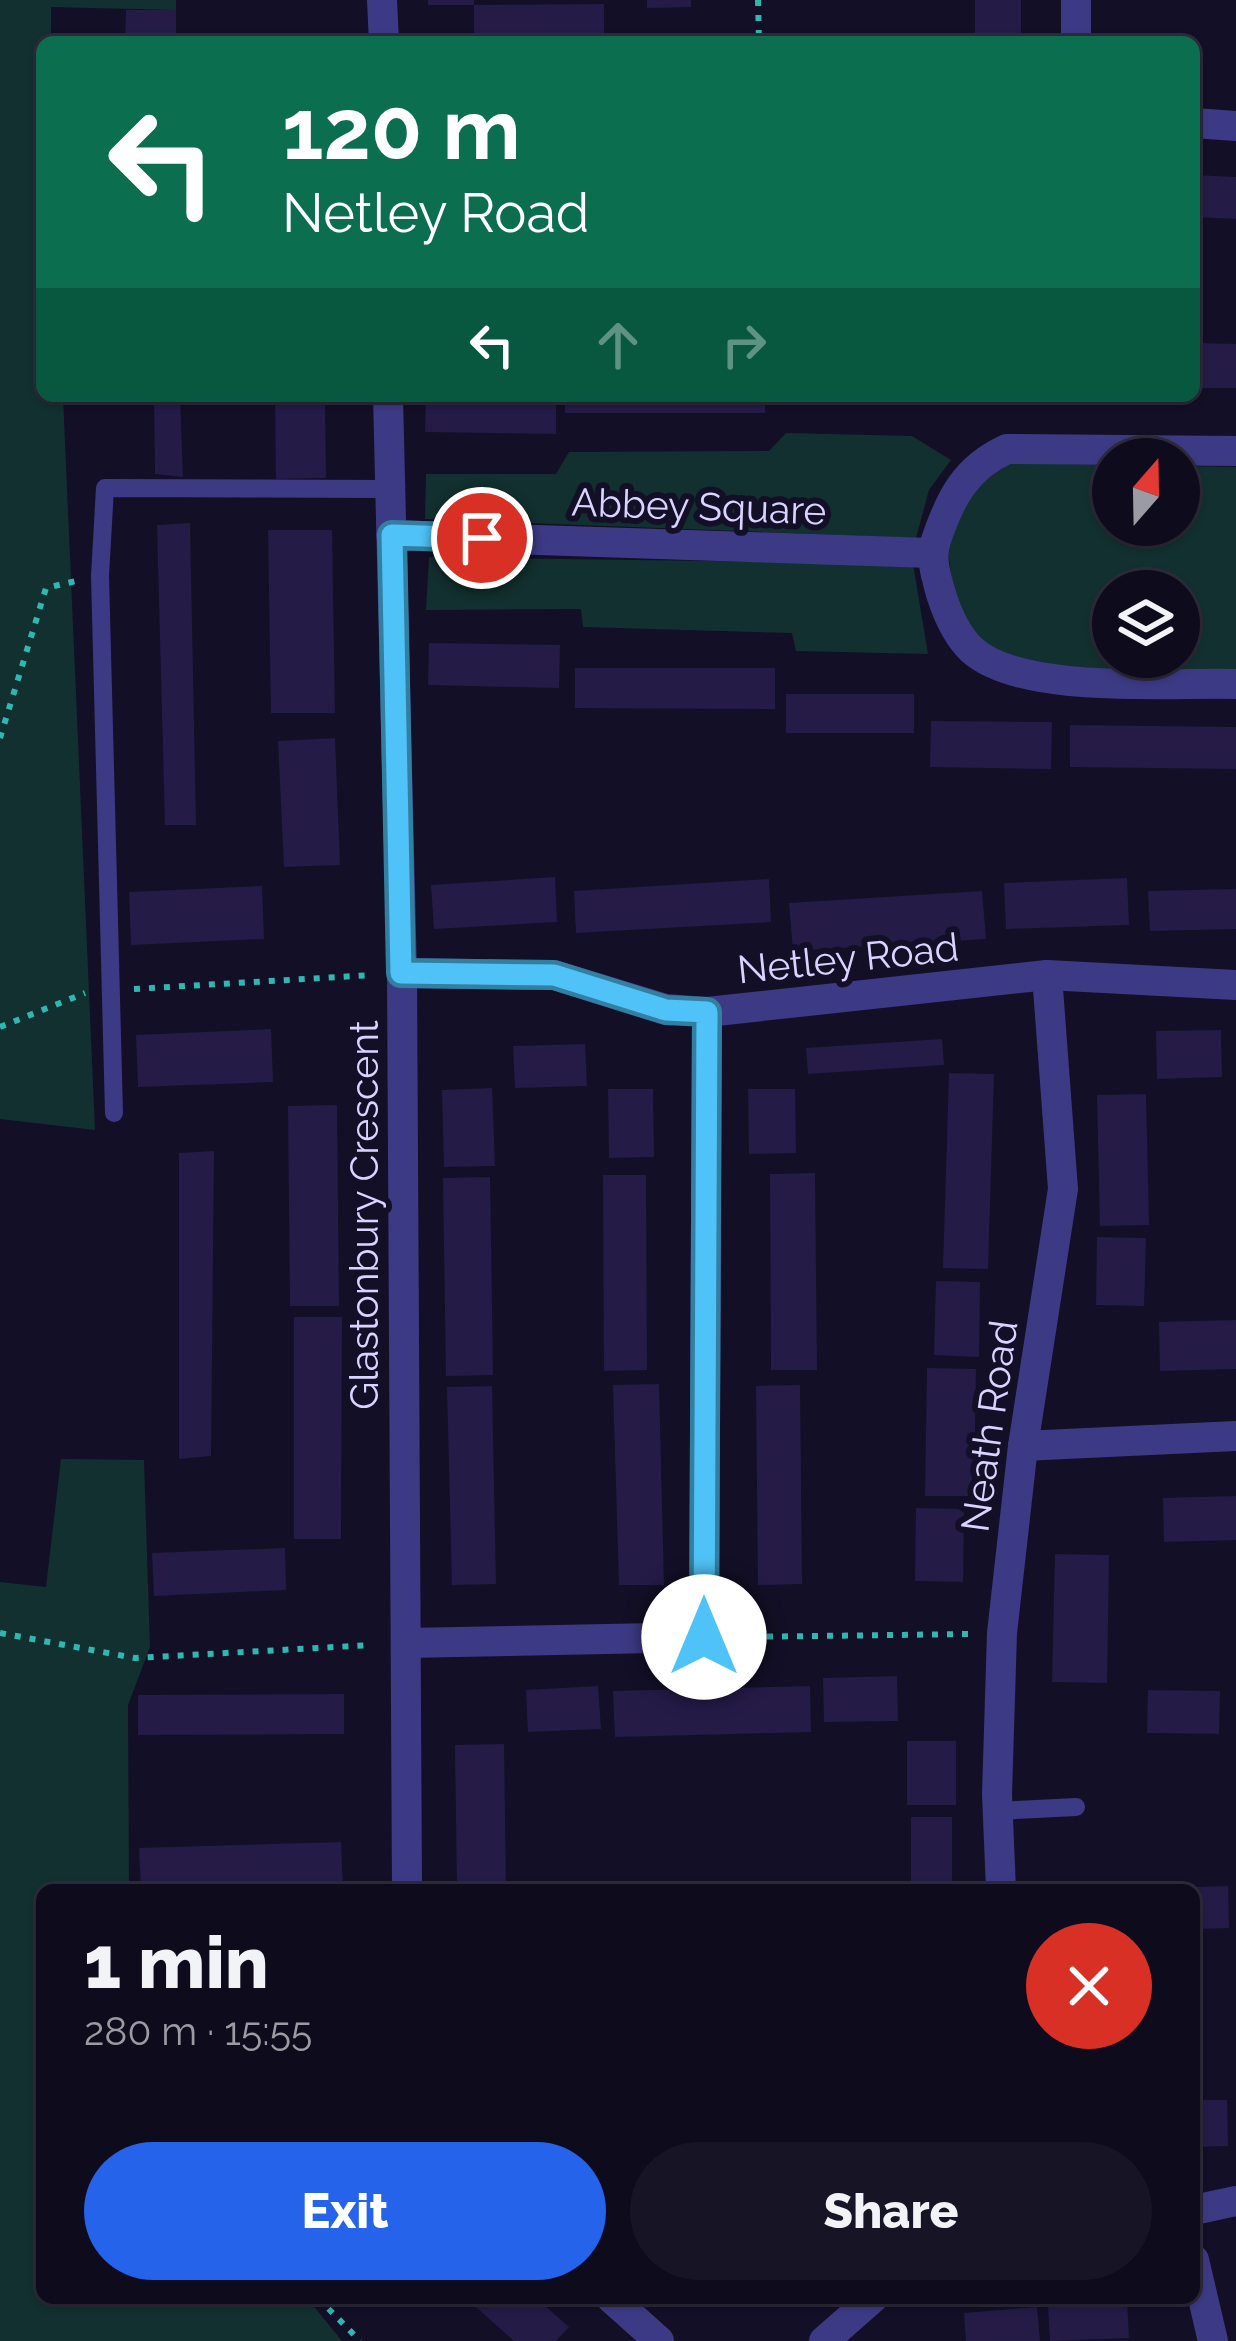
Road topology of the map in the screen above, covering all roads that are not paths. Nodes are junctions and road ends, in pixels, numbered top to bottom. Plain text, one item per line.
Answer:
1 (382, 0) edge
2 (1076, 0) edge
3 (384, 36) edge
4 (1076, 36) edge
5 (1200, 123) edge
6 (1236, 126) edge
7 (388, 402) edge
8 (1236, 451) edge
9 (388, 489) junction
10 (392, 535) junction
11 (931, 553) junction
12 (1236, 684) edge
13 (401, 973) junction
14 (1047, 975) junction
15 (1236, 985) edge
16 (707, 1012) junction
17 (114, 1113) dead end
18 (1236, 1436) edge
19 (1023, 1446) junction
20 (406, 1643) junction
21 (1076, 1808) dead end
22 (997, 1811) junction
23 (407, 1884) edge
24 (1001, 1884) edge
25 (1236, 2201) edge
26 (1200, 2209) edge
27 (1200, 2286) edge
28 (618, 2304) edge
29 (866, 2304) edge
30 (659, 2341) edge
31 (824, 2341) edge
32 (1213, 2341) edge

1 - 3 street
2 - 4 street
5 - 6 street
7 - 9 street, Glastonbury Crescent
8 - 11 street
9 - 10 street, Glastonbury Crescent
9 - 17 lane
10 - 11 street, Abbey Square
10 - 13 street, Glastonbury Crescent
11 - 12 street
13 - 16 street, Netley Road
13 - 20 street, Glastonbury Crescent
14 - 15 street, Netley Road
14 - 16 street, Netley Road
14 - 19 street, Neath Road
16 - 20 street
18 - 19 street
19 - 22 street, Neath Road
20 - 23 street, Glastonbury Crescent
21 - 22 lane
22 - 24 street, Neath Road
25 - 26 street
27 - 32 street
28 - 30 street
29 - 31 street

